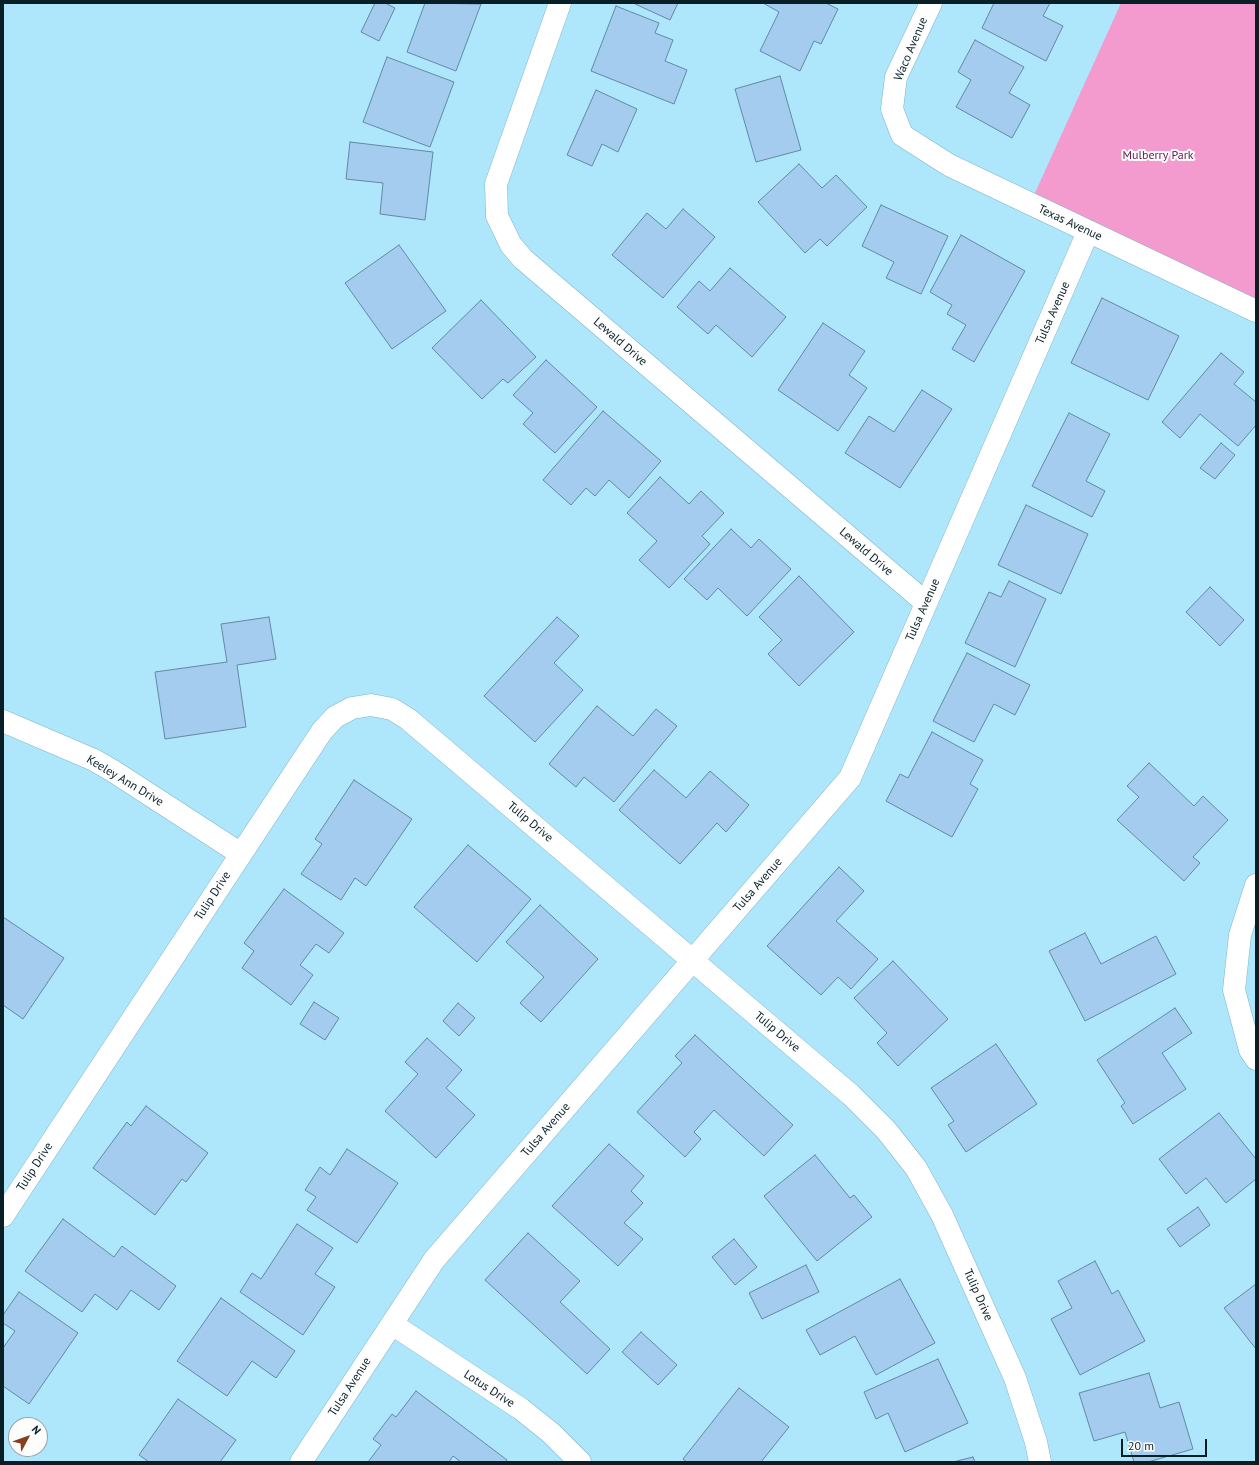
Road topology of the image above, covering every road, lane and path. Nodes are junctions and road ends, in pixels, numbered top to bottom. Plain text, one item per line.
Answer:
1 (560, 3) edge
2 (931, 3) edge
3 (896, 120) joint
4 (1088, 232) junction
5 (1256, 310) edge
6 (926, 603) junction
7 (3, 721) edge
8 (241, 854) junction
9 (1256, 885) edge
10 (693, 960) junction
11 (1256, 1060) edge
12 (3, 1216) edge
13 (392, 1324) junction
14 (301, 1462) edge
15 (580, 1462) edge
16 (1040, 1462) edge

1 - 6 street, Lewald Drive
2 - 3 street, Waco Avenue
3 - 4 street, Texas Avenue
4 - 5 street, Texas Avenue
4 - 6 street, Tulsa Avenue
6 - 10 street, Tulsa Avenue
7 - 8 street, Keeley Ann Drive
8 - 10 street, Tulip Drive
8 - 12 street, Tulip Drive
9 - 11 street
10 - 13 street, Tulsa Avenue
10 - 16 street, Tulip Drive
13 - 14 street, Tulsa Avenue
13 - 15 street, Lotus Drive

